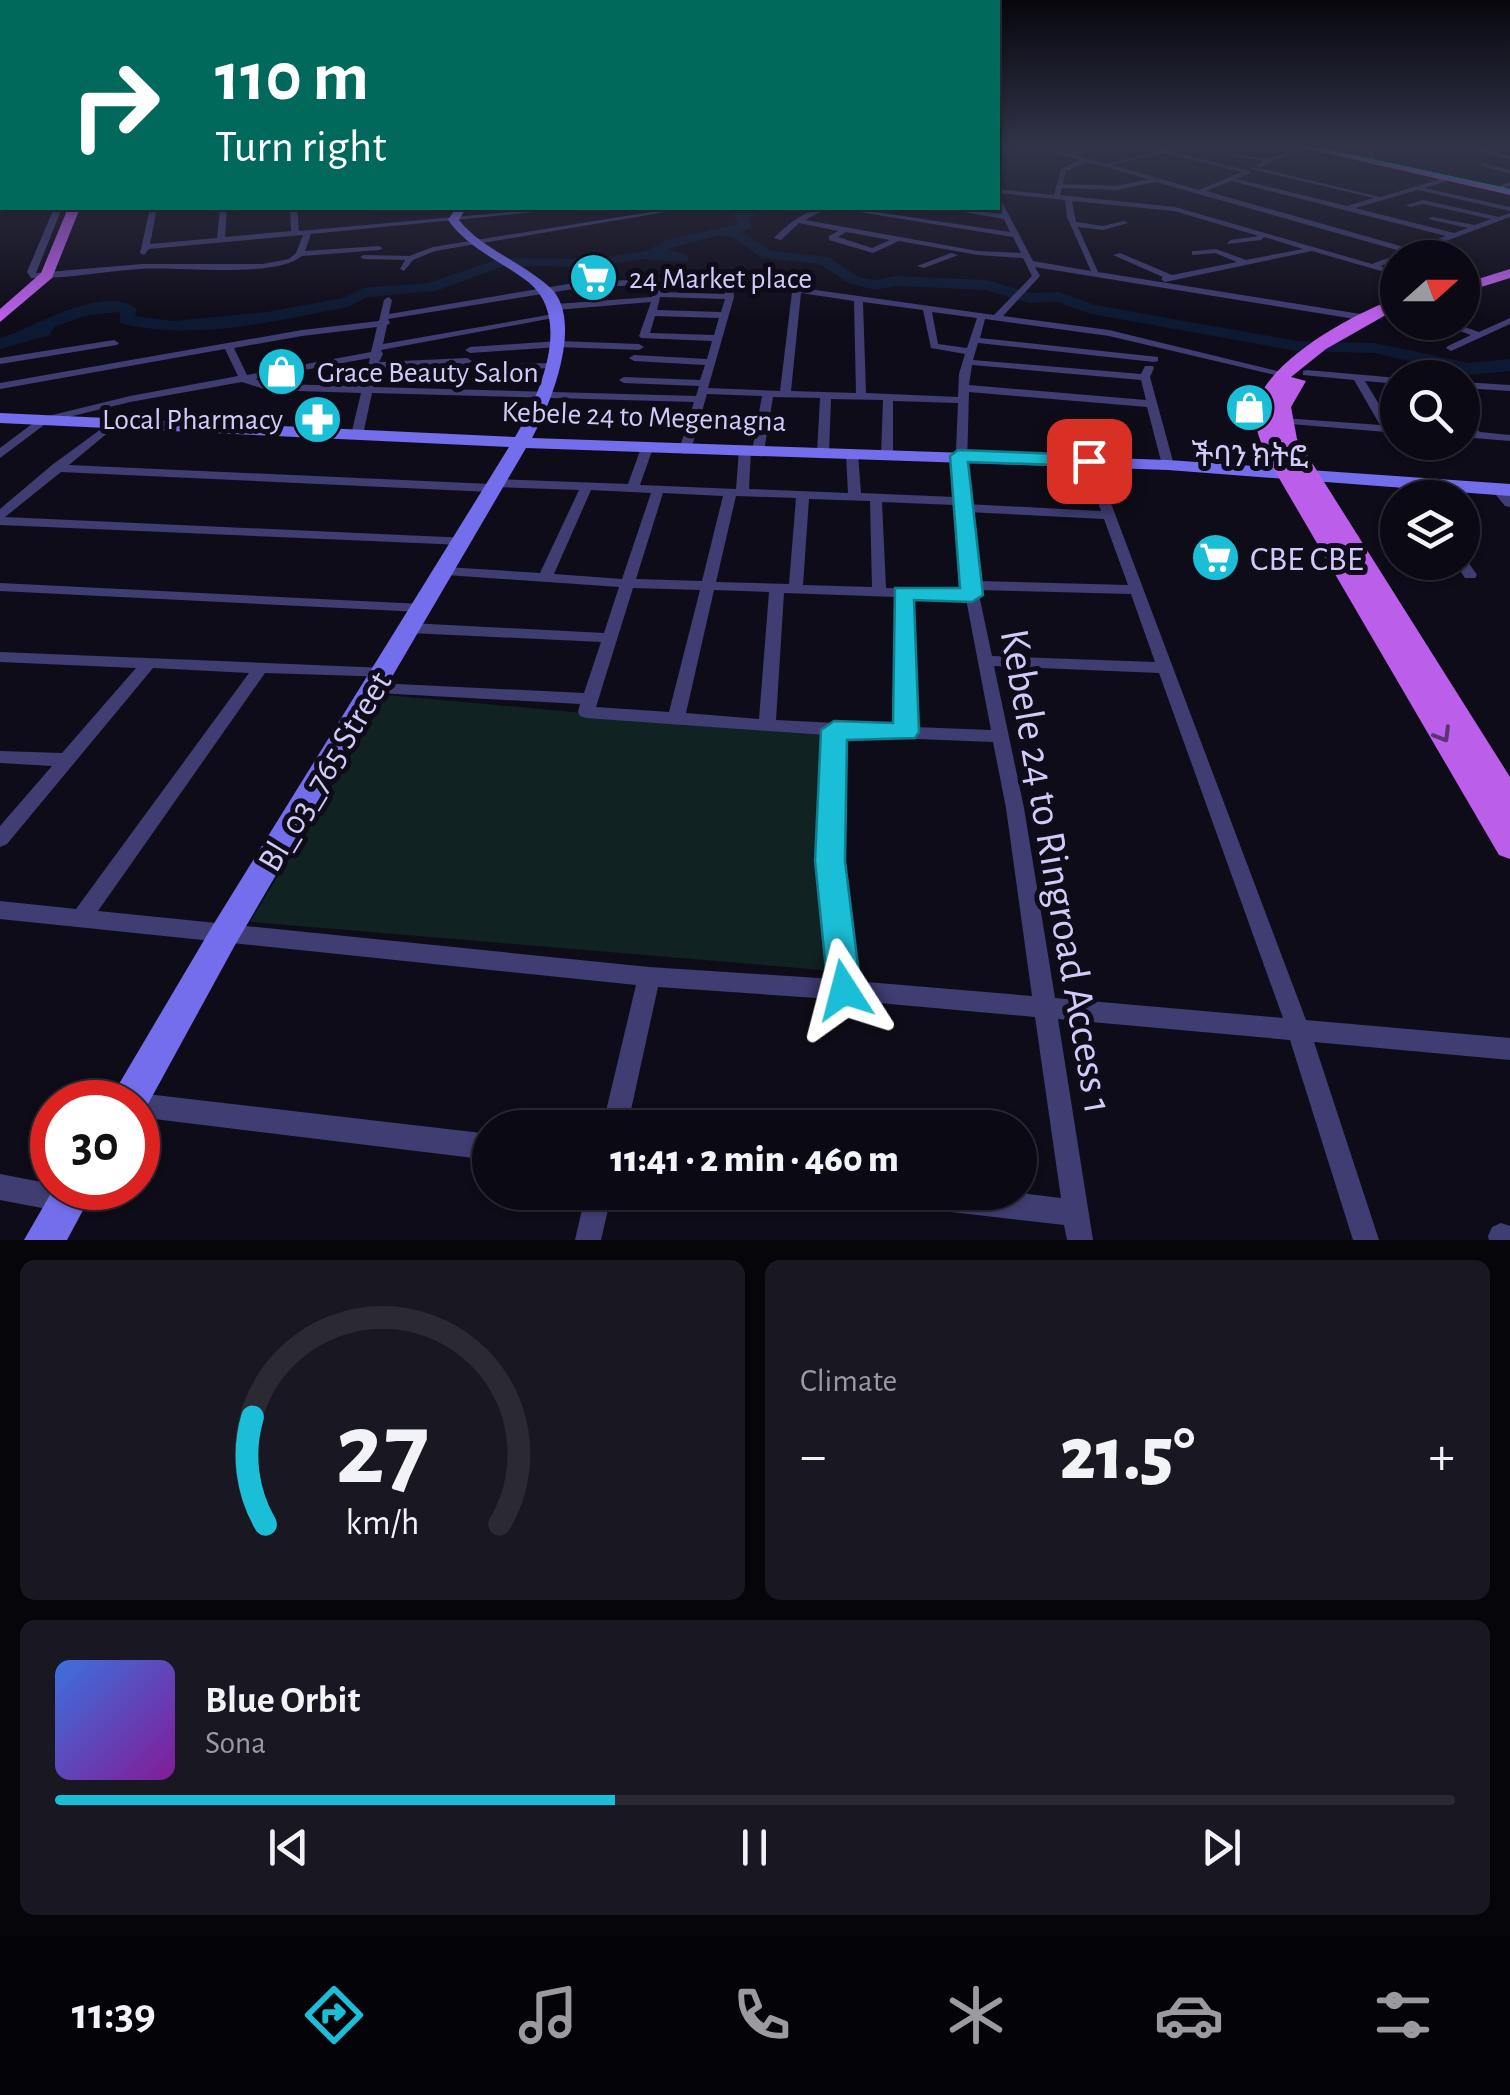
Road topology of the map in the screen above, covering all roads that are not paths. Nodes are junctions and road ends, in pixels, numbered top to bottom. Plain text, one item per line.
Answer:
1 (1068, 204) edge
2 (1114, 204) edge
3 (1184, 204) edge
4 (1243, 204) edge
5 (1325, 204) edge
6 (1362, 204) edge
7 (1415, 204) edge
8 (1431, 204) edge
9 (1479, 204) edge
10 (1000, 205) edge
11 (1410, 205) dead end
12 (1175, 209) junction
13 (1346, 209) junction
14 (60, 210) edge
15 (73, 210) edge
16 (153, 210) edge
17 (222, 210) edge
18 (293, 210) edge
19 (417, 210) edge
20 (460, 210) edge
21 (552, 210) edge
22 (615, 210) edge
23 (675, 210) edge
24 (821, 210) edge
25 (851, 210) edge
26 (958, 210) edge
27 (380, 212) dead end
28 (1510, 212) edge
29 (1332, 213) dead end
30 (1005, 217) junction
31 (1318, 217) dead end
32 (1432, 219) dead end
33 (1498, 219) junction
34 (453, 220) junction
35 (618, 221) junction
36 (797, 221) junction
37 (1305, 221) junction
38 (404, 223) junction
39 (1124, 223) dead end
40 (1075, 224) junction
41 (368, 226) junction
42 (1478, 227) junction
43 (843, 230) junction
44 (308, 231) junction
45 (295, 232) junction
46 (1014, 236) junction
47 (1455, 236) junction
48 (1270, 237) junction
49 (221, 238) junction
50 (778, 238) dead end
51 (896, 240) junction
52 (1445, 240) edge
53 (474, 242) junction
54 (1230, 242) dead end
55 (1380, 242) edge
56 (145, 246) junction
57 (1332, 246) dead end
58 (379, 248) dead end
59 (1313, 250) junction
60 (345, 252) junction
61 (978, 253) junction
62 (1196, 253) dead end
63 (300, 254) junction
64 (1117, 255) dead end
65 (410, 258) junction
66 (1027, 260) junction
67 (1246, 263) junction
68 (1380, 263) edge
69 (142, 266) junction
70 (921, 266) dead end
71 (1371, 266) junction
72 (1508, 266) edge
73 (404, 269) dead end
74 (1380, 269) edge
75 (1096, 272) junction
76 (1480, 272) edge
77 (41, 276) junction
78 (1172, 278) junction
79 (656, 281) junction
80 (730, 281) junction
81 (1154, 281) junction
82 (544, 289) junction
83 (797, 289) junction
84 (1330, 295) dead end
85 (656, 296) junction
86 (730, 296) junction
87 (858, 297) junction
88 (388, 300) dead end
89 (482, 300) junction
90 (0, 307) edge
91 (927, 307) junction
92 (440, 308) junction
93 (558, 312) junction
94 (1332, 312) junction
95 (651, 314) junction
96 (1380, 314) edge
97 (725, 315) junction
98 (982, 315) junction
99 (0, 317) edge
100 (996, 317) junction
101 (385, 320) junction
102 (1510, 321) edge
103 (1380, 322) edge
104 (1050, 324) junction
105 (502, 326) junction
106 (473, 331) junction
107 (458, 334) junction
108 (1480, 335) edge
109 (719, 338) junction
110 (1468, 340) edge
111 (641, 341) junction
112 (114, 343) dead end
113 (558, 344) junction
114 (228, 346) junction
115 (1052, 346) junction
116 (1165, 346) junction
117 (1332, 347) junction
118 (1451, 348) dead end
119 (971, 351) junction
120 (378, 355) junction
121 (634, 358) junction
122 (1154, 359) junction
123 (0, 360) edge
124 (467, 360) junction
125 (709, 362) junction
126 (552, 366) junction
127 (1053, 369) junction
128 (1145, 377) junction
129 (1358, 378) junction
130 (244, 379) junction
131 (624, 380) junction
132 (1380, 380) edge
133 (0, 386) edge
134 (1480, 386) edge
135 (1510, 388) edge
136 (366, 391) junction
137 (452, 391) junction
138 (701, 391) junction
139 (544, 393) junction
140 (768, 393) junction
141 (785, 393) junction
142 (826, 394) junction
143 (962, 394) junction
144 (616, 395) junction
145 (861, 395) junction
146 (888, 396) junction
147 (1054, 396) junction
148 (1154, 404) junction
149 (1380, 410) edge
150 (0, 418) edge
151 (44, 420) junction
152 (1283, 420) junction
153 (112, 424) junction
154 (692, 425) junction
155 (1380, 428) edge
156 (527, 430) junction
157 (356, 435) junction
158 (1480, 436) edge
159 (1510, 438) edge
160 (647, 448) junction
161 (685, 450) junction
162 (751, 450) junction
163 (824, 453) junction
164 (0, 454) edge
165 (852, 454) junction
166 (887, 455) junction
167 (958, 456) junction
168 (1089, 461) junction
169 (1168, 464) junction
170 (56, 468) junction
171 (1297, 474) junction
172 (493, 486) junction
173 (587, 486) junction
174 (1380, 486) edge
175 (633, 488) junction
176 (658, 489) junction
177 (1480, 493) edge
178 (736, 494) junction
179 (1506, 494) edge
180 (803, 496) junction
181 (855, 497) junction
182 (876, 498) junction
183 (960, 504) junction
184 (1108, 515) junction
185 (0, 518) edge
186 (462, 541) junction
187 (446, 571) junction
188 (545, 578) junction
189 (624, 584) junction
190 (712, 586) junction
191 (0, 587) edge
192 (778, 588) junction
193 (796, 588) junction
194 (971, 590) junction
195 (1136, 590) junction
196 (880, 592) junction
197 (903, 593) junction
198 (416, 618) junction
199 (609, 638) junction
200 (0, 657) edge
201 (985, 661) junction
202 (147, 664) junction
203 (260, 668) junction
204 (1164, 668) junction
205 (381, 680) junction
206 (590, 698) junction
207 (676, 719) junction
208 (768, 726) junction
209 (834, 730) junction
210 (906, 732) junction
211 (998, 736) junction
212 (0, 757) edge
213 (64, 760) junction
214 (1510, 803) edge
215 (0, 839) edge
216 (1510, 846) edge
217 (0, 910) edge
218 (83, 916) junction
219 (224, 935) junction
220 (649, 977) junction
221 (844, 990) junction
222 (1046, 1008) junction
223 (1299, 1031) junction
224 (1510, 1049) edge
225 (142, 1080) edge
226 (160, 1107) edge
227 (618, 1110) edge
228 (472, 1145) edge
229 (0, 1187) edge
230 (30, 1190) edge
231 (62, 1210) edge
232 (595, 1210) edge
233 (990, 1210) edge
234 (1078, 1226) edge
235 (44, 1240) edge
236 (588, 1240) edge
237 (1366, 1240) edge

1 - 40 street
2 - 12 street
3 - 12 street
4 - 37 street
5 - 13 street
6 - 13 street
7 - 11 street
8 - 33 street
9 - 28 street
10 - 30 street
12 - 48 street
13 - 29 street
13 - 47 street
14 - 77 main road
15 - 77 main road
16 - 56 street
17 - 49 street
18 - 45 street
19 - 38 street
20 - 34 main road
21 - 34 street
22 - 35 street
23 - 35 street
24 - 36 street
25 - 46 street
26 - 30 street
27 - 41 street
28 - 33 street
30 - 46 street
31 - 37 street
32 - 42 street
33 - 42 street
34 - 38 street
34 - 53 main road
35 - 53 street
36 - 43 street
36 - 50 street
37 - 55 street
38 - 41 street
39 - 40 street
40 - 75 street
41 - 44 street
42 - 47 street
43 - 51 street
43 - 51 street
44 - 45 street
44 - 63 street
45 - 49 street
46 - 66 street
47 - 52 street
48 - 54 street
48 - 59 street
49 - 56 street
51 - 61 street
53 - 65 street
53 - 82 main road
56 - 69 street
57 - 59 street
58 - 60 street
59 - 67 street
59 - 71 street
60 - 63 street
60 - 65 street
61 - 66 street
61 - 70 street
62 - 67 street
63 - 69 street
64 - 78 street
65 - 73 street
66 - 75 street
66 - 100 street
67 - 78 street
68 - 71 street
69 - 77 street
71 - 74 street
72 - 76 main road
75 - 81 street
77 - 90 main road
77 - 99 main road
78 - 81 street
79 - 80 street
79 - 82 street
79 - 85 street
80 - 83 street
80 - 86 street
81 - 94 street
82 - 89 street
82 - 93 main road
83 - 87 street
83 - 141 street
84 - 94 street
85 - 86 street
85 - 93 street
85 - 95 street
86 - 97 street
87 - 91 street
87 - 145 street
88 - 101 street
89 - 92 street
89 - 105 street
91 - 98 street
91 - 119 street
92 - 101 street
92 - 107 street
93 - 105 street
93 - 113 main road, Bl_03_765 Street
94 - 117 street
95 - 97 street
95 - 111 street
96 - 117 main road
97 - 109 street
98 - 100 street
98 - 119 street, Kebele 24 to Ringroad Access 1
100 - 104 street
101 - 114 street
101 - 120 street
102 - 108 street
103 - 117 main road
104 - 115 street
104 - 116 street
105 - 106 street
106 - 107 street
106 - 124 street
107 - 120 street
109 - 111 street
109 - 125 street
110 - 118 street
111 - 113 street
111 - 121 street
112 - 123 street
113 - 124 street
113 - 126 main road, Bl_03_765 Street
114 - 130 street
114 - 133 street
115 - 119 street
115 - 122 street
115 - 127 street
116 - 117 street
116 - 122 street
117 - 129 street
117 - 152 main road
117 - 171 main road
119 - 127 street
119 - 143 street, Kebele 24 to Ringroad Access 1
120 - 124 street
120 - 130 street
120 - 136 street
121 - 125 street
121 - 131 street
122 - 128 street
124 - 126 street
124 - 137 street
125 - 138 street
126 - 139 main road, Bl_03_765 Street
127 - 128 street
127 - 147 street
128 - 148 street
129 - 132 street
129 - 149 street
130 - 136 street
130 - 151 street
131 - 138 street
131 - 144 street
134 - 135 street
136 - 137 street
136 - 157 street
137 - 139 street
138 - 140 street
138 - 144 street
138 - 154 street
139 - 144 street
139 - 156 main road, Bl_03_765 Street
140 - 141 street
140 - 162 street
141 - 142 street
142 - 145 street
142 - 163 street
143 - 146 street
143 - 147 street
143 - 167 street, Kebele 24 to Ringroad Access 1
145 - 146 street
146 - 166 street
147 - 148 street
148 - 169 street
150 - 151 main road, Kebele 24 to Megenagna
151 - 153 main road, Kebele 24 to Megenagna
151 - 164 street
152 - 155 street
152 - 171 main road
153 - 157 main road, Kebele 24 to Megenagna
153 - 170 street
154 - 156 street
154 - 161 street
156 - 157 main road, Kebele 24 to Megenagna
156 - 160 main road, Kebele 24 to Megenagna
156 - 172 main road, Bl_03_765 Street
158 - 159 street
160 - 161 main road, Kebele 24 to Megenagna
160 - 175 street
161 - 162 main road, Kebele 24 to Megenagna
162 - 163 main road, Kebele 24 to Megenagna
162 - 178 street
163 - 165 main road, Kebele 24 to Megenagna
165 - 166 main road, Kebele 24 to Megenagna
165 - 181 street
166 - 167 main road, Kebele 24 to Megenagna
167 - 168 main road, Kebele 24 to Megenagna
167 - 183 street, Kebele 24 to Ringroad Access 1
168 - 169 main road, Kebele 24 to Megenagna
168 - 184 street
169 - 171 main road, Kebele 24 to Megenagna
170 - 172 street
170 - 185 street
171 - 174 main road, Kebele 24 to Megenagna
171 - 214 main road
171 -> 216 main road
172 - 173 street
172 - 186 main road, Bl_03_765 Street
173 - 175 street
173 - 188 street
175 - 176 street
176 - 178 street
176 - 189 street
177 - 179 main road, Kebele 24 to Megenagna
178 - 180 street
178 - 190 street
180 - 181 street
180 - 193 street
181 - 182 street
182 - 183 street
182 - 196 street
183 - 184 street
183 - 194 street, Kebele 24 to Ringroad Access 1
184 - 195 street
185 - 186 street
186 - 187 main road, Bl_03_765 Street
187 - 188 street
187 - 198 main road, Bl_03_765 Street
188 - 189 street
189 - 190 street
189 - 199 street
190 - 192 street
190 - 207 street
191 - 198 street
192 - 193 street
192 - 208 street
193 - 196 street
194 - 195 street
194 - 197 street
194 - 201 street, Kebele 24 to Ringroad Access 1
195 - 204 street
196 - 197 street
197 - 210 street
198 - 199 street
198 - 205 main road, Bl_03_765 Street
199 - 206 street
200 - 202 street
201 - 204 street
201 - 211 street, Kebele 24 to Ringroad Access 1
202 - 203 street
202 - 213 street
203 - 205 street
203 - 218 street
204 - 223 street
205 - 206 street
205 - 219 main road, Bl_03_765 Street
206 - 207 street
207 - 208 street
208 - 209 street
209 - 210 street
209 - 221 street
210 - 211 street
211 - 222 street, Kebele 24 to Ringroad Access 1
212 - 213 street
213 - 215 street
217 - 218 street
218 - 219 street
219 - 220 street
219 - 225 main road, Bl_03_765 Street
220 - 221 street
220 - 227 street
221 - 222 street
222 - 223 street
222 - 234 street, Kebele 24 to Ringroad Access 1
223 - 224 street
223 - 237 street
226 - 228 street
229 - 230 street
231 - 235 main road
232 - 236 street
233 - 234 street

